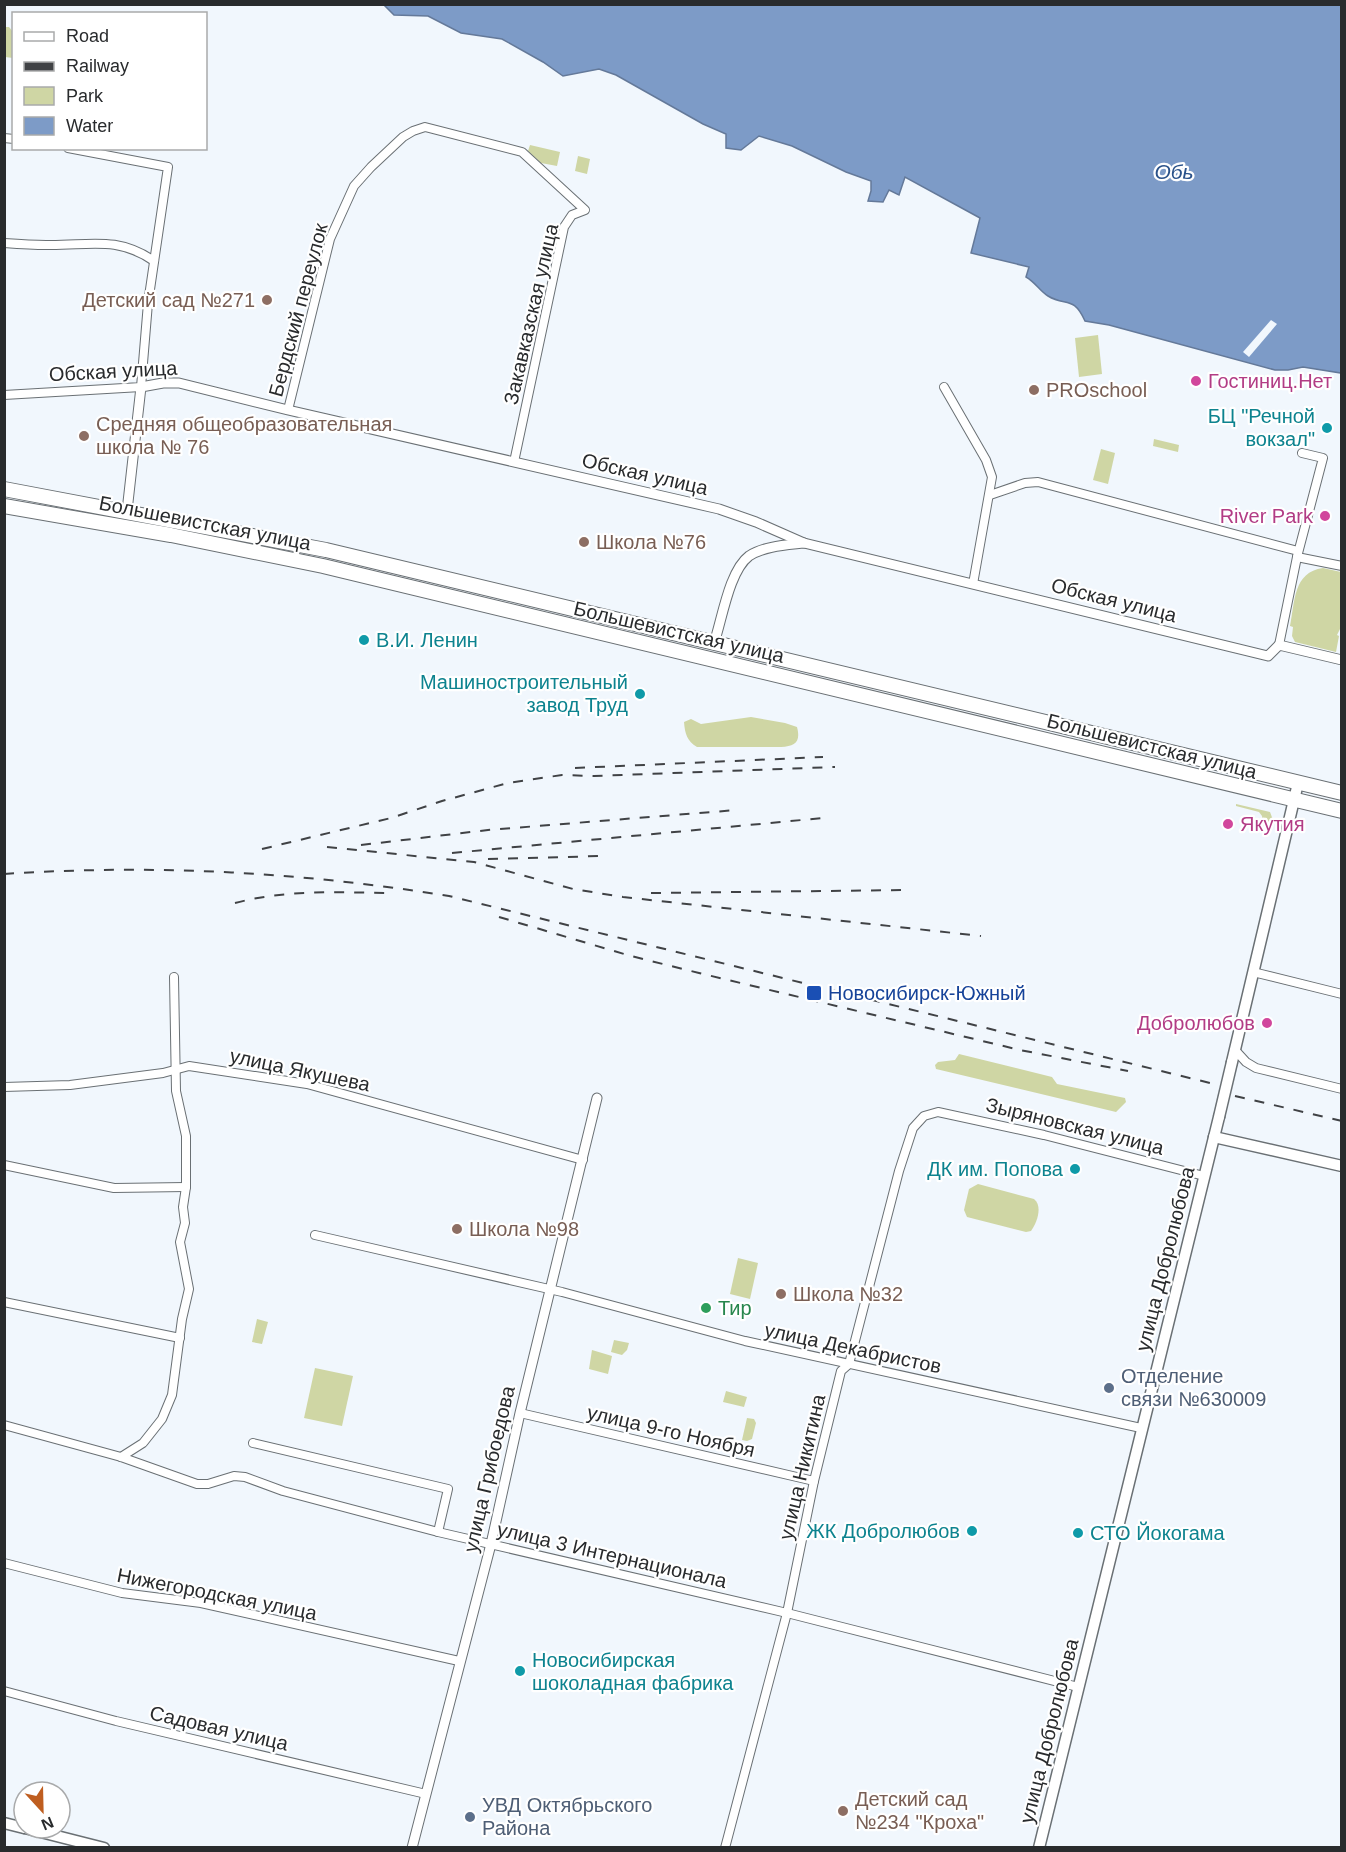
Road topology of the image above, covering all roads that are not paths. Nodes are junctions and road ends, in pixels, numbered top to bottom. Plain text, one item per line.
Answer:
1 (79, 150) edge
2 (354, 186) joint
3 (4, 243) edge
4 (154, 261) junction
5 (141, 387) junction
6 (944, 387) dead end
7 (4, 395) edge
8 (288, 410) junction
9 (1302, 453) dead end
10 (514, 462) junction
11 (4, 489) edge
12 (990, 495) junction
13 (4, 506) edge
14 (127, 511) junction
15 (804, 543) junction
16 (1297, 554) junction
17 (1341, 566) edge
18 (973, 584) junction
19 (714, 643) junction
20 (1279, 645) junction
21 (1341, 660) edge
22 (1298, 783) junction
23 (1341, 793) edge
24 (1294, 800) junction
25 (1341, 811) edge
26 (1253, 972) junction
27 (174, 977) dead end
28 (1341, 994) edge
29 (1234, 1050) junction
30 (176, 1068) junction
31 (4, 1087) edge
32 (1341, 1089) edge
33 (597, 1098) dead end
34 (938, 1112) joint
35 (1214, 1137) junction
36 (583, 1160) junction
37 (4, 1165) edge
38 (1341, 1166) edge
39 (1204, 1176) junction
40 (186, 1187) junction
41 (315, 1234) dead end
42 (550, 1289) junction
43 (4, 1302) edge
44 (180, 1338) junction
45 (849, 1364) junction
46 (520, 1413) junction
47 (4, 1425) edge
48 (1141, 1428) junction
49 (253, 1443) dead end
50 (121, 1457) junction
51 (814, 1481) junction
52 (438, 1532) junction
53 (491, 1544) junction
54 (4, 1563) edge
55 (787, 1613) junction
56 (459, 1661) junction
57 (1078, 1686) junction
58 (4, 1691) edge
59 (426, 1794) junction
60 (72, 1840) edge
61 (104, 1848) edge
62 (412, 1848) edge
63 (725, 1848) edge
64 (1039, 1848) edge

1 - 4 street
2 - 8 street, Бердский переулок
2 - 10 street, Закавказская улица
3 - 4 street
4 - 5 street
5 - 7 street, Обская улица
5 - 8 street, Обская улица
5 - 14 street
6 - 12 street
8 - 10 street, Обская улица
9 - 16 street
10 - 15 street, Обская улица
11 - 14 highway, Большевистская улица
12 - 16 street
12 - 18 street
13 - 24 highway, Большевистская улица
14 - 19 highway, Большевистская улица
15 - 18 street, Обская улица
15 - 19 street
16 - 17 street
16 - 20 street
18 - 20 street, Обская улица
19 - 22 highway, Большевистская улица
20 - 21 street
22 - 23 highway, Большевистская улица
22 - 24 main road, улица Добролюбова
24 - 25 highway, Большевистская улица
24 - 26 main road, улица Добролюбова
26 - 28 street
26 - 29 main road, улица Добролюбова
27 - 30 street
29 - 32 street
29 - 35 main road, улица Добролюбова, bridge
30 - 31 street, улица Якушева
30 - 36 street, улица Якушева
30 - 40 street
33 - 36 street, улица Грибоедова
34 - 39 street, Зыряновская улица
34 - 45 street, улица Никитина
35 - 38 main road
35 - 39 main road, улица Добролюбова
36 - 42 street, улица Грибоедова
37 - 40 street
39 - 48 main road, улица Добролюбова
40 - 44 street
41 - 42 street, улица Декабристов
42 - 45 street, улица Декабристов
42 - 46 street, улица Грибоедова
43 - 44 street
44 - 50 street
45 - 48 street, улица Декабристов
45 - 51 street, улица Никитина
46 - 51 street, улица 9-го Ноября
46 - 53 street, улица Грибоедова
47 - 50 street, улица 3 Интернационала
48 - 57 main road, улица Добролюбова
49 - 52 street
50 - 52 street, улица 3 Интернационала
51 - 55 street, улица Никитина
52 - 53 street, улица 3 Интернационала
53 - 55 street, улица 3 Интернационала
53 - 56 street, улица Грибоедова
54 - 56 street, Нижегородская улица
55 - 57 street, улица 3 Интернационала
55 - 63 street, улица Никитина
56 - 59 street, улица Грибоедова
57 - 64 main road, улица Добролюбова
58 - 59 street, Садовая улица
59 - 62 street, улица Грибоедова
60 - 61 main road

